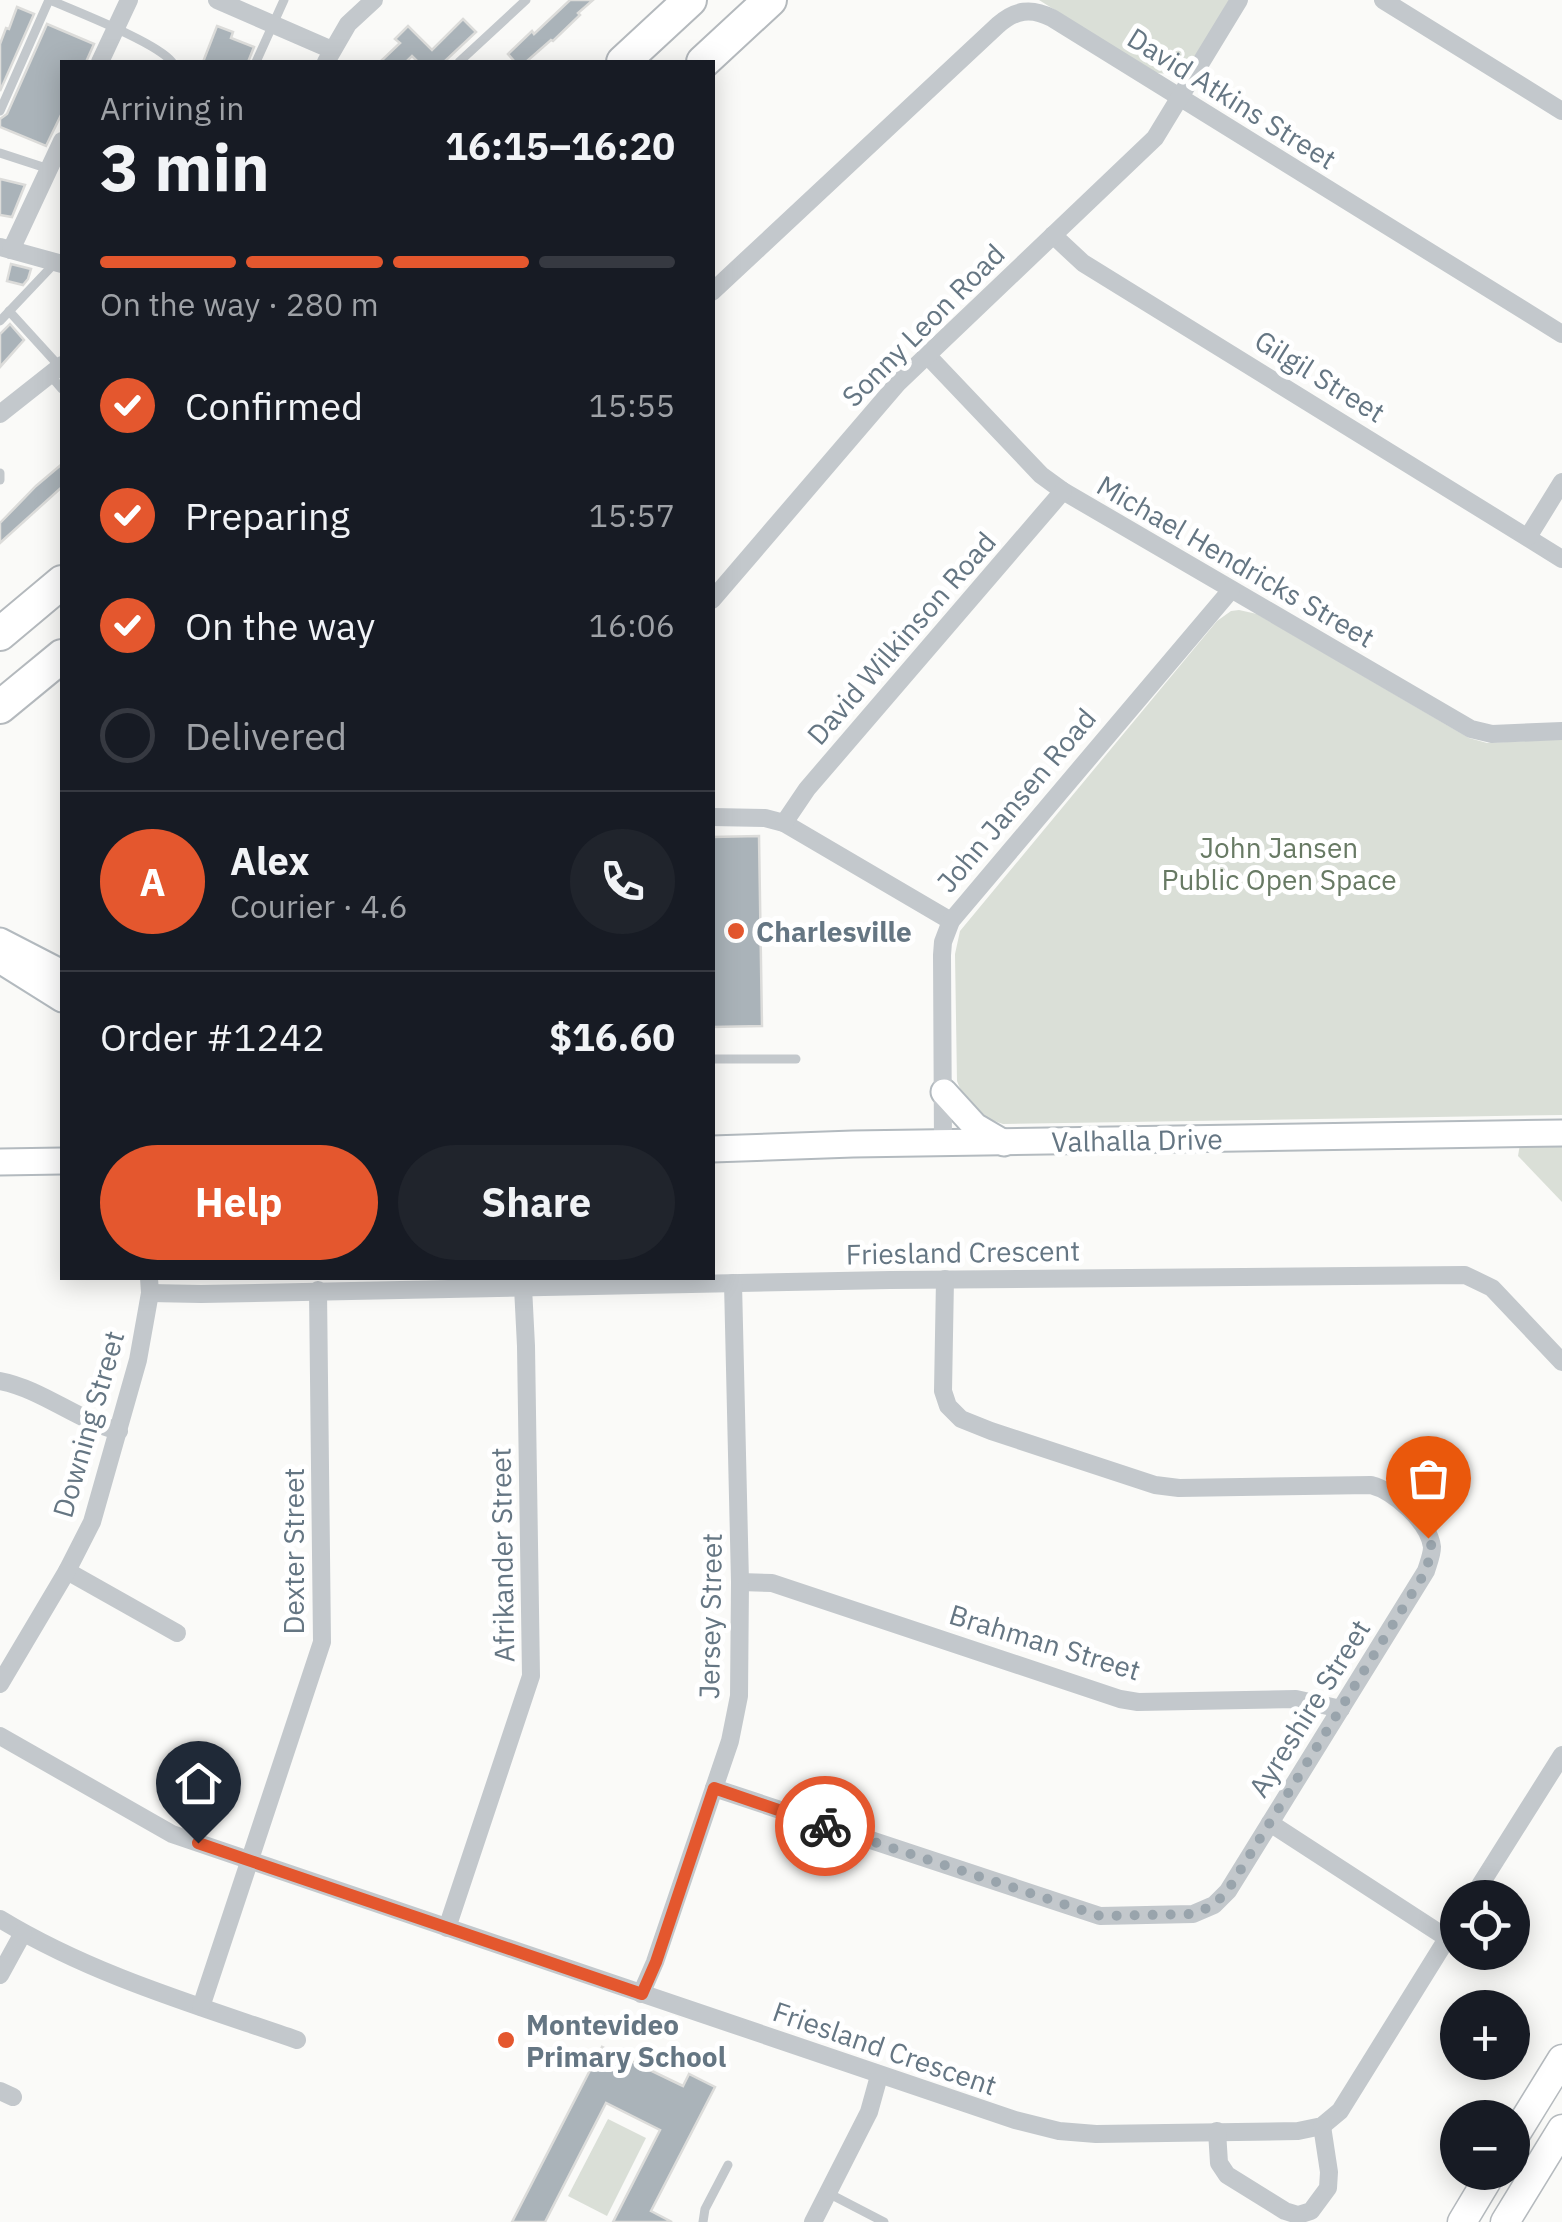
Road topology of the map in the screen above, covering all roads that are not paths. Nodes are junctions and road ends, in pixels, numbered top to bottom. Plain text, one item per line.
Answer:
1 (50, 0) edge
2 (129, 0) edge
3 (217, 0) edge
4 (284, 0) edge
5 (374, 0) edge
6 (526, 0) edge
7 (690, 0) edge
8 (770, 0) edge
9 (1239, 0) edge
10 (1383, 0) edge
11 (273, 25) junction
12 (116, 29) junction
13 (329, 56) edge
14 (101, 60) edge
15 (170, 60) edge
16 (257, 60) edge
17 (461, 60) edge
18 (625, 60) edge
19 (705, 60) edge
20 (1180, 98) junction
21 (0, 111) edge
22 (1562, 111) edge
23 (60, 145) edge
24 (0, 153) edge
25 (49, 170) junction
26 (1053, 236) junction
27 (6, 248) edge
28 (59, 263) edge
29 (715, 289) edge
30 (9, 312) junction
31 (0, 321) edge
32 (1562, 334) edge
33 (926, 354) junction
34 (59, 374) edge
35 (0, 414) edge
36 (1562, 482) edge
37 (1063, 491) junction
38 (1528, 537) junction
39 (1562, 559) edge
40 (60, 584) edge
41 (1231, 590) junction
42 (715, 596) edge
43 (0, 634) edge
44 (60, 658) edge
45 (0, 707) edge
46 (1562, 730) edge
47 (715, 817) edge
48 (784, 823) junction
49 (950, 921) junction
50 (0, 941) edge
51 (0, 960) edge
52 (60, 972) edge
53 (60, 999) edge
54 (715, 1059) edge
55 (796, 1059) dead end
56 (944, 1092) junction
57 (1562, 1133) edge
58 (1004, 1143) junction
59 (943, 1144) junction
60 (715, 1149) edge
61 (60, 1160) edge
62 (0, 1162) edge
63 (945, 1279) junction
64 (733, 1283) junction
65 (149, 1285) edge
66 (523, 1287) junction
67 (318, 1290) junction
68 (1562, 1362) edge
69 (0, 1381) edge
70 (119, 1432) junction
71 (67, 1571) junction
72 (740, 1582) junction
73 (177, 1633) dead end
74 (0, 1684) edge
75 (1341, 1708) junction
76 (0, 1736) edge
77 (1562, 1755) edge
78 (714, 1788) junction
79 (1270, 1824) junction
80 (250, 1861) junction
81 (1483, 1880) edge
82 (0, 1920) edge
83 (1440, 1922) edge
84 (446, 1928) junction
85 (23, 1933) junction
86 (1440, 1948) edge
87 (0, 1975) edge
88 (642, 1994) junction
89 (200, 2007) junction
90 (297, 2040) dead end
91 (1562, 2059) edge
92 (879, 2076) junction
93 (1530, 2111) edge
94 (1322, 2126) junction
95 (1562, 2129) edge
96 (1217, 2131) junction
97 (728, 2165) dead end
98 (1481, 2190) edge
99 (828, 2193) junction
100 (703, 2222) edge
101 (812, 2222) edge
102 (884, 2222) edge
103 (1462, 2222) edge
104 (1505, 2222) edge

1 - 12 lane
1 - 21 lane
2 - 12 street
3 - 11 street
4 - 11 lane
5 - 13 street
6 - 17 lane
7 - 18 highway
8 - 19 highway
9 - 20 street, Sonny Leon Road
10 - 22 street
11 - 13 street
11 - 16 lane
12 - 14 street
12 - 15 lane
20 - 26 street, Sonny Leon Road
20 - 29 street, David Atkins Street
20 - 32 street, David Atkins Street
23 - 25 street
24 - 25 lane
25 - 27 street
26 - 33 street, Sonny Leon Road
26 - 38 street, Gilgil Street
27 - 28 street
28 - 30 lane
30 - 31 lane
30 - 34 lane
33 - 37 street, Michael Hendricks Street
33 - 42 street, Sonny Leon Road
34 - 35 street
36 - 38 street
37 - 41 street, Michael Hendricks Street
37 - 48 street, David Wilkinson Road
38 - 39 street, Gilgil Street
40 - 43 highway
41 - 46 street, Michael Hendricks Street
41 - 49 street, John Jansen Road
44 - 45 highway
47 - 48 street
48 - 49 street
49 - 56 street, John Jansen Road
50 - 52 main road
51 - 53 main road
54 - 55 lane
56 - 58 main road
56 - 59 street, John Jansen Road
57 - 58 main road, Valhalla Drive
58 - 59 main road, Valhalla Drive
59 - 60 main road, Valhalla Drive
61 - 62 main road
63 - 64 street, Friesland Crescent
63 - 68 street, Friesland Crescent
63 - 75 street, Ayreshire Street
64 - 66 street, Friesland Crescent
64 - 72 street, Jersey Street
65 - 67 street, Friesland Crescent
65 - 70 street, Downing Street
66 - 67 street, Friesland Crescent
66 - 84 street, Afrikander Street
67 - 80 street, Dexter Street
69 - 70 street
70 - 71 street, Downing Street
71 - 73 street
71 - 74 street, Downing Street
72 - 75 street, Brahman Street
72 - 78 street, Jersey Street
75 - 79 street, Ayreshire Street
76 - 80 street, Friesland Crescent
77 - 81 street
78 - 79 street, Ayreshire Street
78 - 88 street, Jersey Street
79 - 83 street
80 - 84 street, Friesland Crescent
80 - 89 street, Dexter Street
82 - 85 street
84 - 88 street, Friesland Crescent
85 - 87 street
85 - 89 street
86 - 94 street
88 - 92 street, Friesland Crescent
89 - 90 street
91 - 93 main road
92 - 96 street, Friesland Crescent
92 - 99 street
94 - 96 street, Friesland Crescent
94 - 96 street
95 - 104 main road
97 - 100 lane
98 - 103 main road
99 - 101 street
99 - 102 lane

